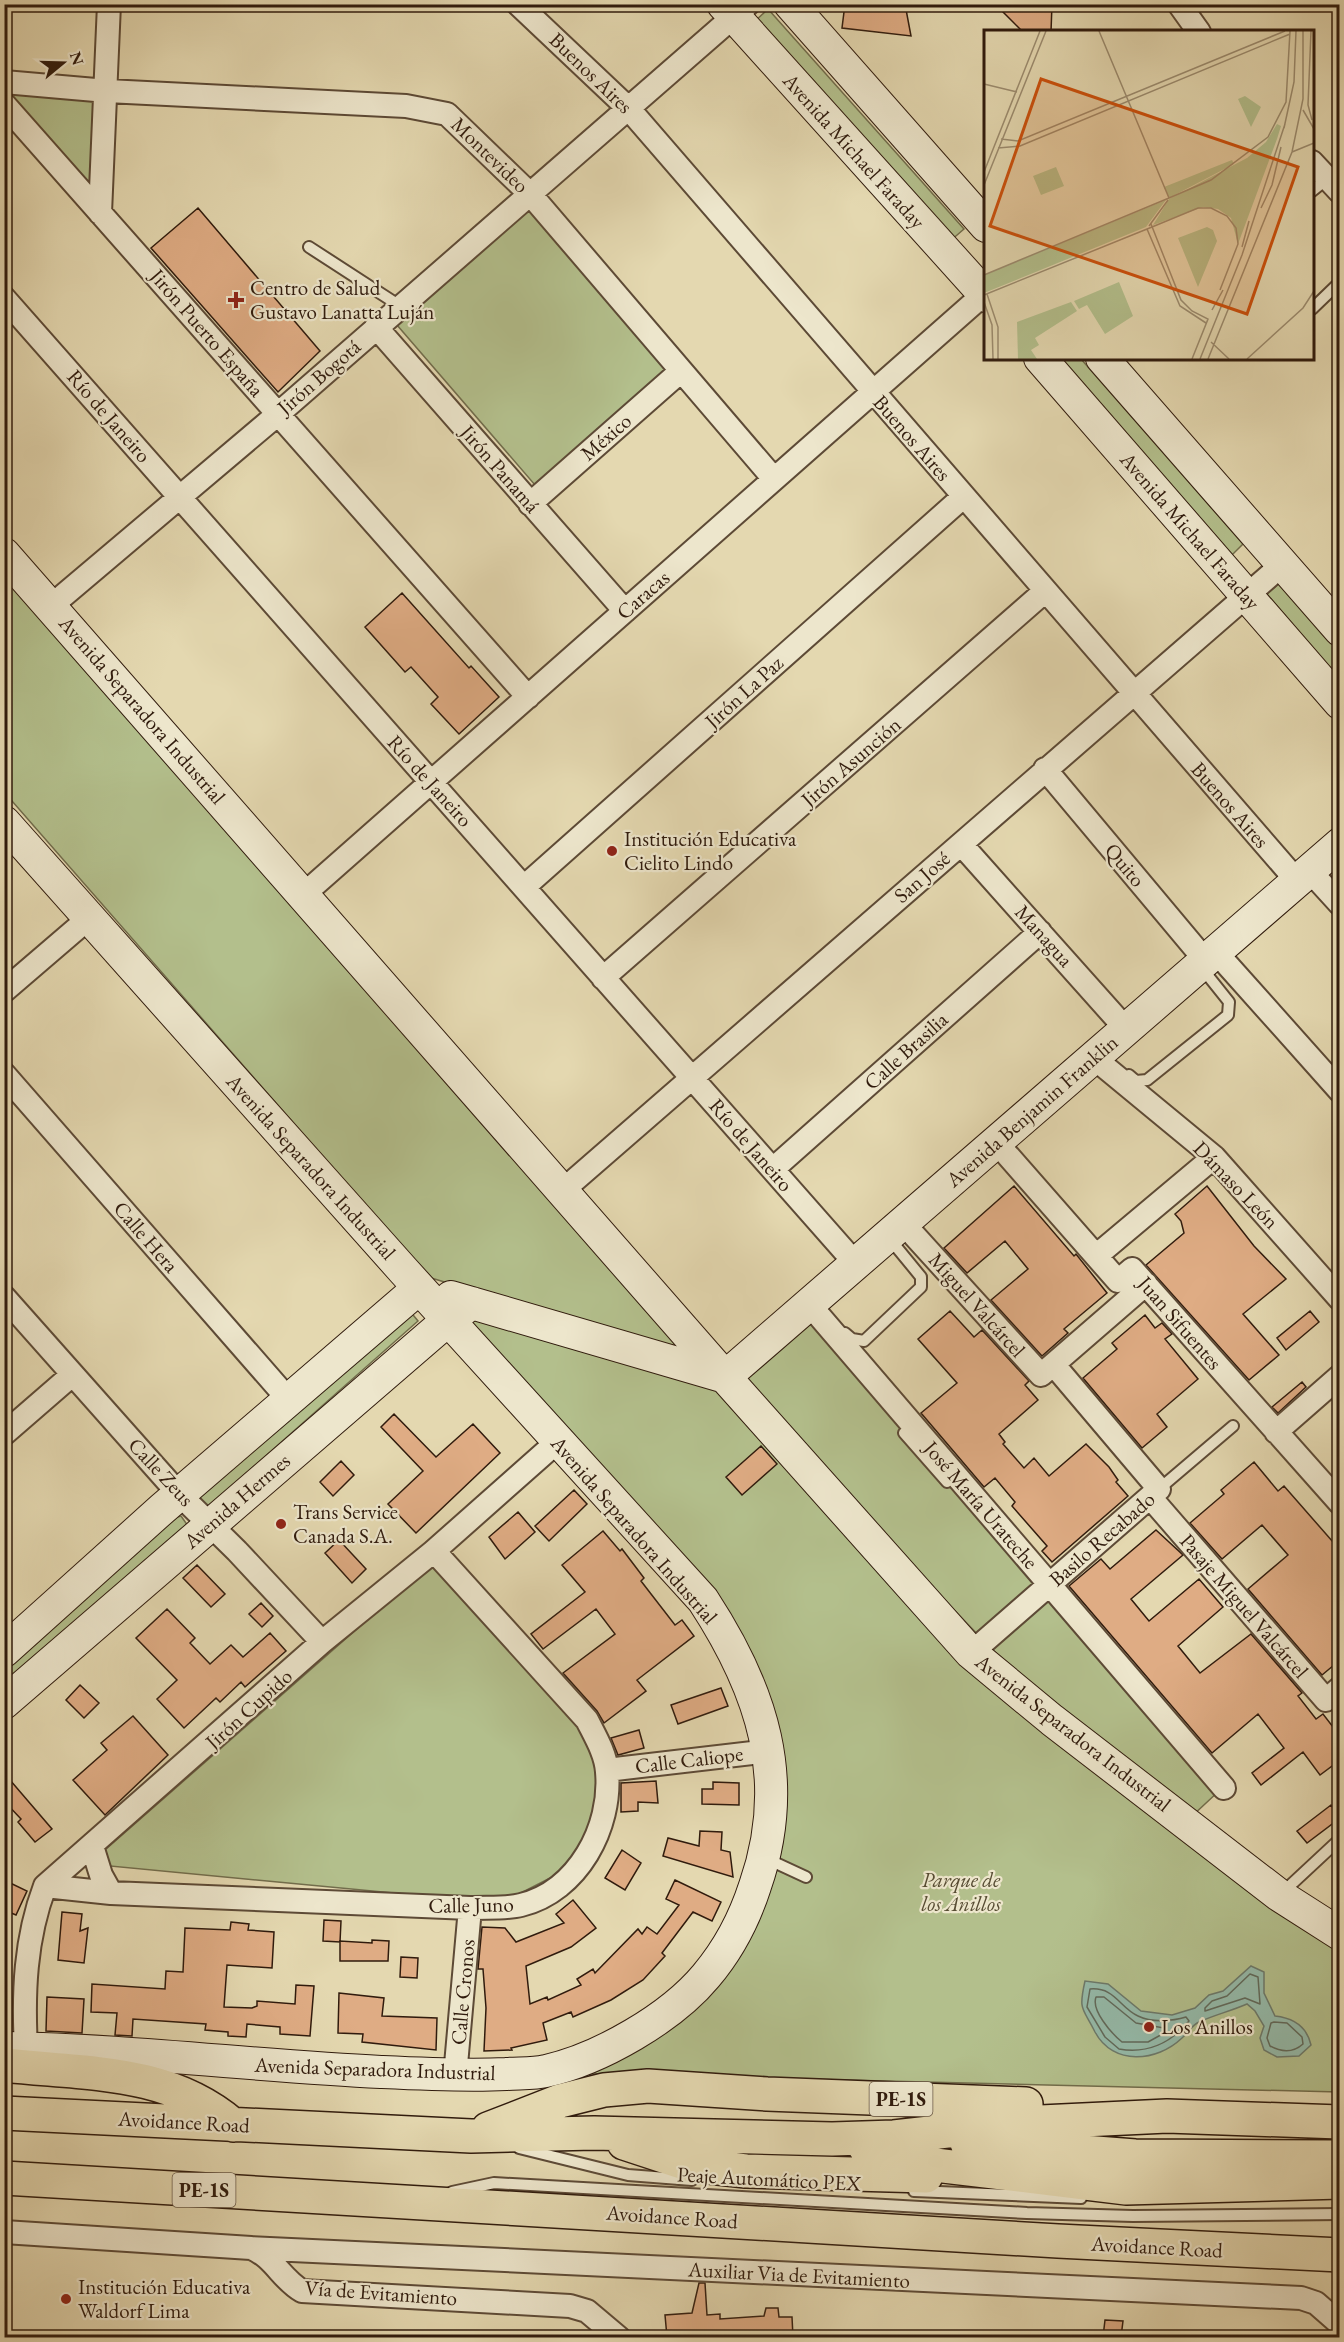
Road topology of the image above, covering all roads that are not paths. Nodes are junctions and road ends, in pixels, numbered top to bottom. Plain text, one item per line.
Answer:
1 (110, 4) edge
2 (790, 4) edge
3 (1179, 4) edge
4 (520, 5) edge
5 (735, 9) edge
6 (1198, 30) edge
7 (4, 82) edge
8 (107, 91) junction
9 (4, 105) edge
10 (629, 109) junction
11 (531, 195) junction
12 (100, 213) junction
13 (984, 224) edge
14 (984, 233) edge
15 (309, 247) dead end
16 (953, 260) junction
17 (1340, 282) edge
18 (984, 294) edge
19 (984, 296) edge
20 (4, 298) edge
21 (400, 306) junction
22 (1314, 307) edge
23 (376, 327) junction
24 (1042, 360) edge
25 (1104, 360) edge
26 (681, 371) junction
27 (873, 392) junction
28 (278, 414) junction
29 (774, 479) junction
30 (180, 497) junction
31 (963, 497) junction
32 (530, 504) junction
33 (4, 554) edge
34 (1283, 564) junction
35 (1044, 592) junction
36 (1246, 596) junction
37 (51, 606) junction
38 (624, 611) junction
39 (1340, 630) edge
40 (1133, 694) junction
41 (528, 698) junction
42 (1340, 703) edge
43 (1045, 770) junction
44 (429, 782) junction
45 (4, 822) edge
46 (961, 843) junction
47 (1340, 844) edge
48 (1303, 875) junction
49 (524, 887) junction
50 (303, 895) junction
51 (1340, 904) edge
52 (89, 918) junction
53 (1040, 932) junction
54 (1207, 959) junction
55 (603, 978) junction
56 (4, 991) edge
57 (1108, 1045) junction
58 (4, 1074) edge
59 (692, 1078) junction
60 (1340, 1091) edge
61 (996, 1142) junction
62 (1214, 1157) junction
63 (773, 1169) junction
64 (562, 1191) junction
65 (895, 1229) junction
66 (1096, 1256) junction
67 (855, 1264) junction
68 (1146, 1284) junction
69 (418, 1288) junction
70 (4, 1297) edge
71 (1340, 1299) edge
72 (812, 1302) junction
73 (460, 1312) junction
74 (1054, 1365) junction
75 (72, 1375) junction
76 (1340, 1376) edge
77 (725, 1377) junction
78 (288, 1399) junction
79 (1233, 1426) dead end
80 (1276, 1432) junction
81 (903, 1433) dead end
82 (4, 1434) edge
83 (557, 1442) junction
84 (1155, 1493) junction
85 (179, 1494) junction
86 (1340, 1503) edge
87 (210, 1524) junction
88 (434, 1551) junction
89 (1047, 1588) junction
90 (322, 1642) junction
91 (4, 1651) edge
92 (971, 1653) junction
93 (1338, 1691) edge
94 (4, 1703) edge
95 (770, 1751) junction
96 (608, 1770) junction
97 (1224, 1788) dead end
98 (1340, 1839) edge
99 (92, 1846) junction
100 (765, 1857) junction
101 (806, 1877) dead end
102 (45, 1886) junction
103 (111, 1893) junction
104 (1279, 1895) junction
105 (470, 1908) junction
106 (1336, 1926) edge
107 (15, 2046) edge
108 (455, 2076) junction
109 (1340, 2107) edge
110 (4, 2113) edge
111 (1340, 2122) edge
112 (232, 2125) junction
113 (594, 2133) junction
114 (728, 2135) junction
115 (471, 2136) junction
116 (894, 2137) junction
117 (832, 2139) junction
118 (1340, 2157) edge
119 (4, 2178) edge
120 (698, 2180) dead end
121 (1044, 2180) junction
122 (1340, 2182) edge
123 (901, 2183) junction
124 (1195, 2198) dead end
125 (1091, 2199) dead end
126 (1114, 2199) dead end
127 (404, 2201) junction
128 (1340, 2214) edge
129 (4, 2232) edge
130 (251, 2248) junction
131 (1340, 2255) edge
132 (1340, 2324) edge
133 (619, 2337) edge

1 - 8 street
2 - 13 street
3 - 6 street
4 - 10 street, Buenos Aires
5 - 10 street, Jirón Bogotá
5 - 16 street, Avenida Michael Faraday
7 - 8 street, Montevideo
8 - 11 street, Montevideo
8 - 12 street
9 - 12 street, Jirón Puerto España
10 - 11 street, Jirón Bogotá
10 - 27 street, Buenos Aires
11 - 21 street, Jirón Bogotá
11 - 26 street, Montevideo
12 - 28 street, Jirón Puerto España
14 - 16 street
15 - 21 lane
16 - 18 street, Avenida Michael Faraday
17 - 22 lane
19 - 27 street, Caracas
20 - 30 street, Río de Janeiro
21 - 23 street, Jirón Bogotá
23 - 28 street, Jirón Bogotá
23 - 32 street, Jirón Panamá
24 - 36 street, Avenida Michael Faraday
25 - 34 street
26 - 29 street, Montevideo
26 - 32 street, México
27 - 29 street, Caracas
27 - 31 street, Buenos Aires
28 - 30 street, Jirón Bogotá
28 - 41 street, Jirón Puerto España
29 - 38 street, Caracas
30 - 37 street, Jirón Bogotá
30 - 44 street, Río de Janeiro
31 - 35 street, Buenos Aires
31 - 49 street, Jirón La Paz
32 - 38 street, Jirón Panamá
33 - 37 street, Avenida Separadora Industrial
34 - 36 street, San José
34 - 39 street
35 - 40 street, Buenos Aires
35 - 55 street, Jirón Asunción
36 - 40 street, San José
36 - 42 street, Avenida Michael Faraday
37 - 50 street, Avenida Separadora Industrial
38 - 41 street, Caracas
40 - 43 street, San José
40 - 48 street, Buenos Aires
41 - 44 street, Caracas
43 - 46 street, San José
43 - 54 street, Quito
44 - 49 street, Río de Janeiro
44 - 50 street, Caracas
45 - 52 street, Avenida Separadora Industrial
46 - 53 street, Managua
46 - 59 street, San José
47 - 48 street, Avenida Benjamin Franklin
48 - 51 street, Buenos Aires
48 - 54 street, Avenida Benjamin Franklin
49 - 55 street, Río de Janeiro
50 - 64 street, Avenida Separadora Industrial
52 - 56 street
52 - 69 street, Avenida Separadora Industrial
53 - 57 street, Managua
53 - 63 street, Calle Brasilia
54 - 57 street, Avenida Benjamin Franklin
54 - 57 lane
54 - 60 street, Quito
55 - 59 street, Río de Janeiro
57 - 61 street, Avenida Benjamin Franklin
57 - 62 street, Dámaso León
58 - 78 street, Calle Hera
59 - 63 street, Río de Janeiro
59 - 64 street, San José
61 - 65 street, Avenida Benjamin Franklin
61 - 66 street, Juan Sifuentes
62 - 66 street
62 - 71 street, Dámaso León
63 - 67 street, Río de Janeiro
64 - 77 street, Avenida Separadora Industrial
65 - 67 street, Avenida Benjamin Franklin
65 - 72 lane
65 - 74 street, Miguel Valcárcel
66 - 68 street, Juan Sifuentes
67 - 72 street, Avenida Benjamin Franklin
68 - 74 street, Miguel Valcárcel
68 - 80 street, Juan Sifuentes
69 - 73 street
69 - 78 street, Avenida Hermes
70 - 75 street, Calle Zeus
72 - 77 street, Avenida Benjamin Franklin
72 - 89 street, José María Urateche
73 - 77 street
73 - 83 street, Avenida Separadora Industrial
73 - 87 street, Avenida Hermes
74 - 84 street, Miguel Valcárcel
75 - 82 street
75 - 85 street, Calle Zeus
76 - 80 street
77 - 92 street, Avenida Separadora Industrial
78 - 85 street, Avenida Hermes
79 - 84 lane, Basilo Recabado
80 - 86 street, Juan Sifuentes
81 - 89 lane
83 - 88 street, Jirón Cupido
83 - 95 street, Avenida Separadora Industrial
84 - 89 street, Basilo Recabado
84 - 93 street, Pasaje Miguel Valcárcel
85 - 87 street, Calle Zeus
85 - 91 street, Avenida Hermes
87 - 90 street, Calle Zeus
87 - 94 street, Avenida Hermes
88 - 90 street, Jirón Cupido
88 - 96 street, Calle Juno
89 - 92 street, Basilo Recabado
89 - 97 street, José María Urateche
90 - 99 street, Jirón Cupido
92 - 104 street, Avenida Separadora Industrial
95 - 96 street, Calle Caliope
95 - 100 street, Avenida Separadora Industrial
96 - 105 street, Calle Juno
98 - 104 lane
99 - 102 street, Jirón Cupido
99 - 103 street
100 - 101 lane
100 - 108 street, Avenida Separadora Industrial
102 - 103 street, Calle Juno
102 - 107 street
103 - 105 street, Calle Juno
104 - 106 street, Avenida Separadora Industrial
105 - 108 street, Calle Cronos
107 - 108 street, Avenida Separadora Industrial
107 - 112 highway
109 - 115 highway, Avoidance Road / PE-1S
110 - 112 highway, Avoidance Road / PE-1S
111 - 116 highway, Avoidance Road / PE-1S
112 - 115 highway, Avoidance Road / PE-1S
113 - 114 highway, Avoidance Road / PE-1S
113 - 115 highway, Avoidance Road / PE-1S
113 - 123 highway, Avoidance Road / PE-1S
114 - 117 highway, Avoidance Road / PE-1S
114 - 123 highway, Avoidance Road / PE-1S
115 - 120 lane
116 - 117 highway, Avoidance Road / PE-1S
116 - 118 highway, Avoidance Road / PE-1S
117 - 121 highway, Avoidance Road / PE-1S
119 - 127 highway, Avoidance Road / PE-1S
121 - 122 highway, Avoidance Road / PE-1S
121 - 123 highway, Avoidance Road / PE-1S
123 - 125 lane
124 - 126 lane
127 - 128 lane, Peaje Automático PEX
127 - 131 highway, Avoidance Road / PE-1S
129 - 130 street
130 - 132 street, Auxiliar Via de Evitamiento
130 - 133 street, Vía de Evitamiento

